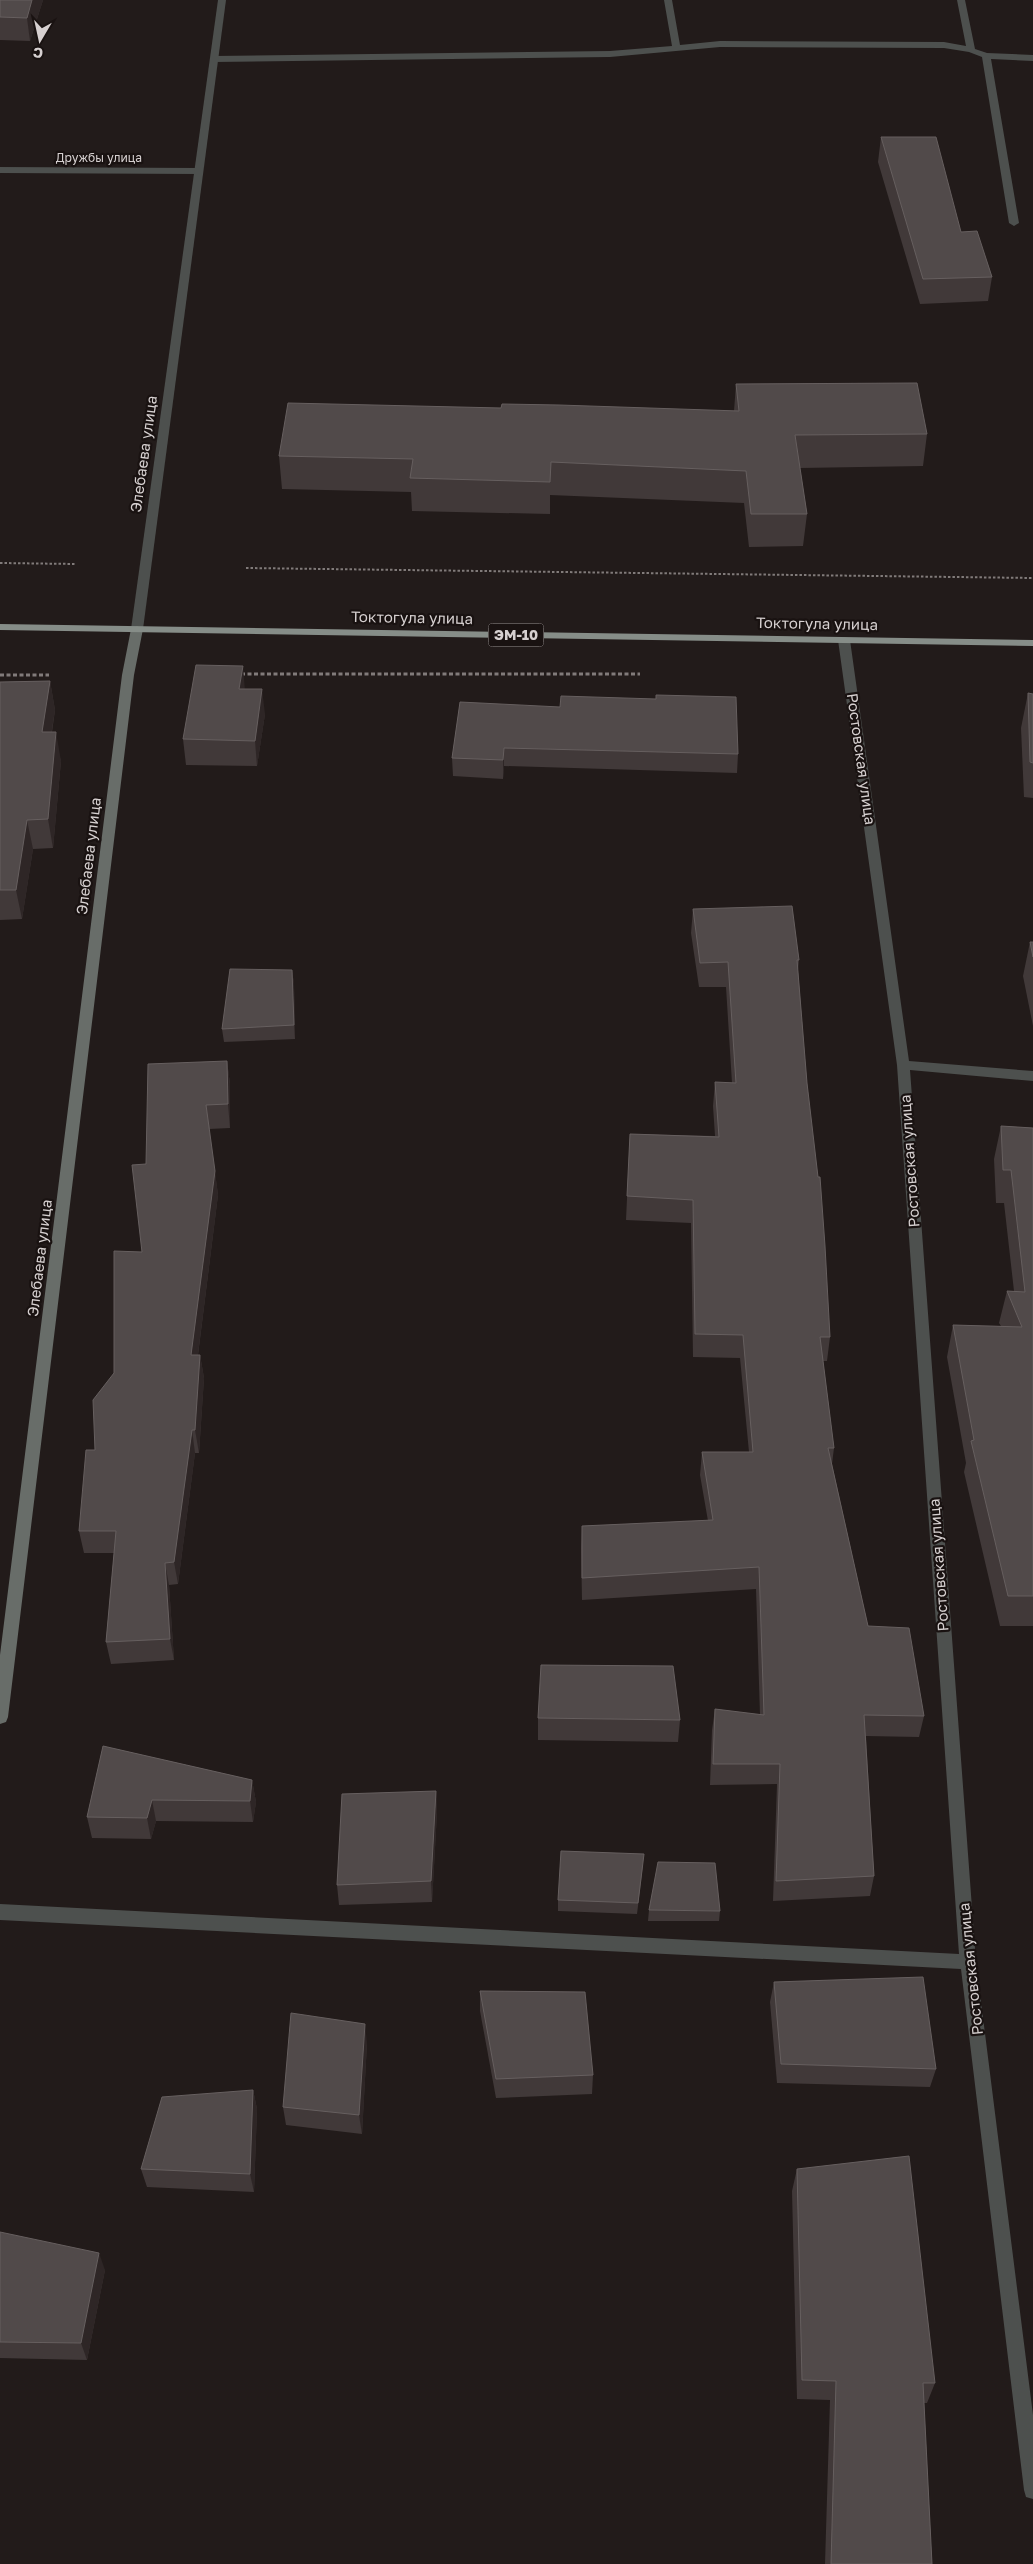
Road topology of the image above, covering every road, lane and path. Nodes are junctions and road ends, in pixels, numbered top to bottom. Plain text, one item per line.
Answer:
1 (222, 0) edge
2 (668, 0) edge
3 (961, 0) edge
4 (676, 46) junction
5 (971, 50) junction
6 (986, 56) junction
7 (1033, 58) edge
8 (214, 59) junction
9 (0, 170) edge
10 (198, 171) junction
11 (1014, 223) dead end
12 (0, 563) edge
13 (75, 564) dead end
14 (246, 568) dead end
15 (1033, 578) edge
16 (0, 627) edge
17 (136, 629) junction
18 (844, 640) junction
19 (1033, 643) edge
20 (240, 674) edge
21 (649, 674) dead end
22 (0, 675) edge
23 (50, 675) dead end
24 (903, 1065) junction
25 (1033, 1076) edge
26 (0, 1717) edge
27 (0, 1912) edge
28 (968, 1962) junction
29 (1033, 2490) edge

1 - 8 street, Элебаева улица
2 - 4 street
3 - 5 street
4 - 5 street
4 - 8 street
5 - 6 street
6 - 7 street
6 - 11 street
8 - 10 street, Элебаева улица
9 - 10 street, Дружбы улица
10 - 17 street, Элебаева улица
12 - 13 path
14 - 15 path
16 - 17 highway, Токтогула улица / ЭМ-10
17 - 18 highway, Токтогула улица / ЭМ-10
17 - 26 main road, Элебаева улица
18 - 19 highway, Токтогула улица / ЭМ-10
18 - 24 street, Ростовская улица
20 - 21 path
22 - 23 path
24 - 25 street
24 - 28 street, Ростовская улица
27 - 28 street
28 - 29 street, Ростовская улица

